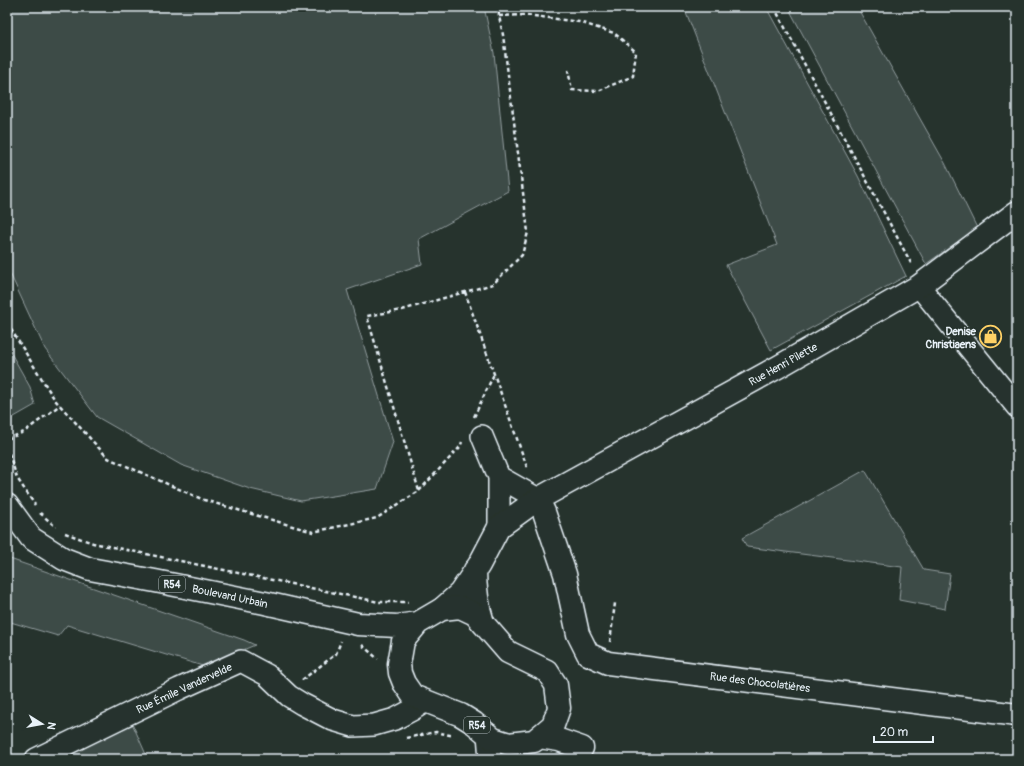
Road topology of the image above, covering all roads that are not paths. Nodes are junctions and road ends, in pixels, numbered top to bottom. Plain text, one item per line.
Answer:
1 (1017, 212) edge
2 (919, 286) junction
3 (1017, 407) edge
4 (482, 436) dead end
5 (499, 477) junction
6 (538, 499) junction
7 (7, 505) edge
8 (499, 527) junction
9 (476, 570) junction
10 (442, 609) junction
11 (418, 623) junction
12 (483, 623) junction
13 (358, 624) junction
14 (400, 658) junction
15 (404, 683) junction
16 (428, 702) junction
17 (1017, 716) edge
18 (395, 719) junction
19 (539, 737) junction
20 (496, 746) edge
21 (582, 748) dead end
22 (36, 759) edge
23 (490, 759) edge

1 - 2 street, Rue Henri Pilette
2 - 3 street
2 - 6 street, Rue Henri Pilette
4 - 5 street
5 - 6 street
5 - 8 street
6 - 8 street, Rue Henri Pilette
6 - 17 street, Rue des Chocolatières
7 - 13 street, Boulevard Urbain / R54
8 - 9 street, Rue Henri Pilette
9 - 10 street, Rue Henri Pilette
9 - 12 street, Rue Henri Pilette
10 - 11 street, R54
10 - 12 street, R54
11 - 13 street, Boulevard Urbain / R54
11 - 14 street, R54
12 - 19 street, R54
13 - 14 street, Boulevard Urbain / R54
14 - 15 street, R54
15 - 16 street, R54
15 - 18 street
16 - 18 street, Rue Émile Vandervelde
16 - 20 street, R54
18 - 22 street, Rue Émile Vandervelde
19 - 20 street, R54
19 - 21 street, R54
20 - 23 street

